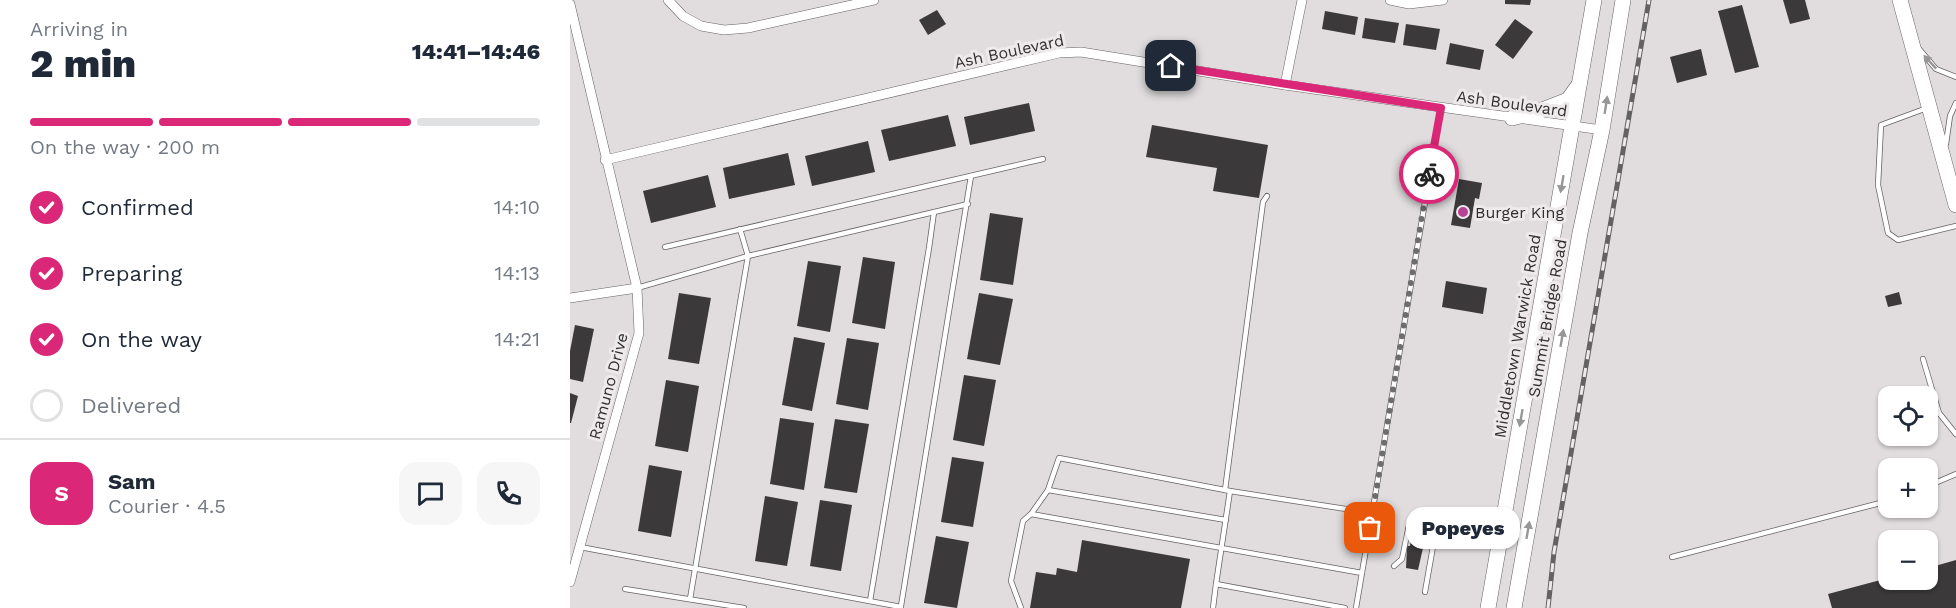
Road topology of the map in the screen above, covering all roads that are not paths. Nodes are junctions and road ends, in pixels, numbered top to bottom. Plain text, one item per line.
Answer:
1 (668, 0) edge
2 (874, 0) edge
3 (1302, 0) edge
4 (1390, 0) edge
5 (1443, 0) edge
6 (1594, 0) edge
7 (1623, 0) edge
8 (1900, 0) edge
9 (570, 4) edge
10 (1910, 39) junction
11 (1956, 77) edge
12 (1580, 84) junction
13 (1286, 85) junction
14 (1956, 103) edge
15 (1929, 107) junction
16 (1441, 108) junction
17 (1512, 118) junction
18 (1573, 127) junction
19 (1602, 130) junction
20 (1043, 159) dead end
21 (1943, 159) junction
22 (605, 160) junction
23 (971, 176) junction
24 (1267, 196) dead end
25 (968, 204) junction
26 (1956, 205) edge
27 (934, 212) junction
28 (1956, 226) edge
29 (740, 229) junction
30 (665, 247) dead end
31 (748, 256) junction
32 (637, 288) junction
33 (570, 298) edge
34 (1923, 359) dead end
35 (1956, 434) edge
36 (1956, 474) edge
37 (1938, 482) edge
38 (1048, 490) junction
39 (1227, 491) junction
40 (1878, 504) edge
41 (1372, 513) junction
42 (1031, 514) junction
43 (1226, 520) junction
44 (575, 546) edge
45 (1221, 550) junction
46 (1672, 557) dead end
47 (1394, 566) dead end
48 (697, 568) junction
49 (1362, 573) junction
50 (570, 582) edge
51 (1216, 584) junction
52 (625, 589) dead end
53 (1425, 592) dead end
54 (690, 599) junction
55 (870, 601) junction
56 (1490, 602) edge
57 (901, 607) edge
58 (744, 608) edge
59 (1021, 608) edge
60 (1213, 608) edge
61 (1345, 608) edge
62 (1356, 608) edge
63 (1478, 608) edge
64 (1514, 608) edge

1 - 2 street
3 - 13 street
4 - 5 street
6 - 12 main road, Middletown Warwick Road
19 -> 7 main road, Summit Bridge Road
8 - 10 main road
9 - 22 street, Ramuno Drive
11 -> 10 lane
10 - 15 main road
12 - 17 main road
12 - 18 main road, Middletown Warwick Road
13 - 16 street, Ash Boulevard
13 - 22 street, Ash Boulevard
14 - 21 lane
15 - 21 main road
15 - 28 lane
16 - 17 street, Ash Boulevard
16 - 41 lane
17 - 18 street, Ash Boulevard
18 - 19 street, Ash Boulevard
18 -> 56 main road, Middletown Warwick Road
64 -> 19 main road, Summit Bridge Road
20 - 23 lane
21 - 26 main road
22 - 32 street, Ramuno Drive
23 - 25 lane
23 - 29 lane
24 - 39 lane
25 - 27 lane
25 - 57 lane
27 - 31 lane
27 - 55 lane
29 - 30 lane
29 - 31 lane
31 - 32 lane
31 - 48 lane
32 - 33 street
32 - 44 street, Ramuno Drive
34 - 35 lane
36 - 37 lane
38 - 39 lane
38 - 42 lane
38 - 43 lane
39 - 41 lane
39 - 43 lane
40 - 46 lane
41 - 49 lane
42 - 45 lane
42 - 59 lane
43 - 45 lane
44 - 48 lane
44 - 50 street, Ramuno Drive
45 - 49 lane
45 - 51 lane
47 - 53 lane
48 - 54 lane
48 - 55 lane
49 - 62 lane
51 - 60 lane
51 - 61 lane
52 - 54 lane
54 - 58 lane
55 - 57 lane
56 - 63 main road

